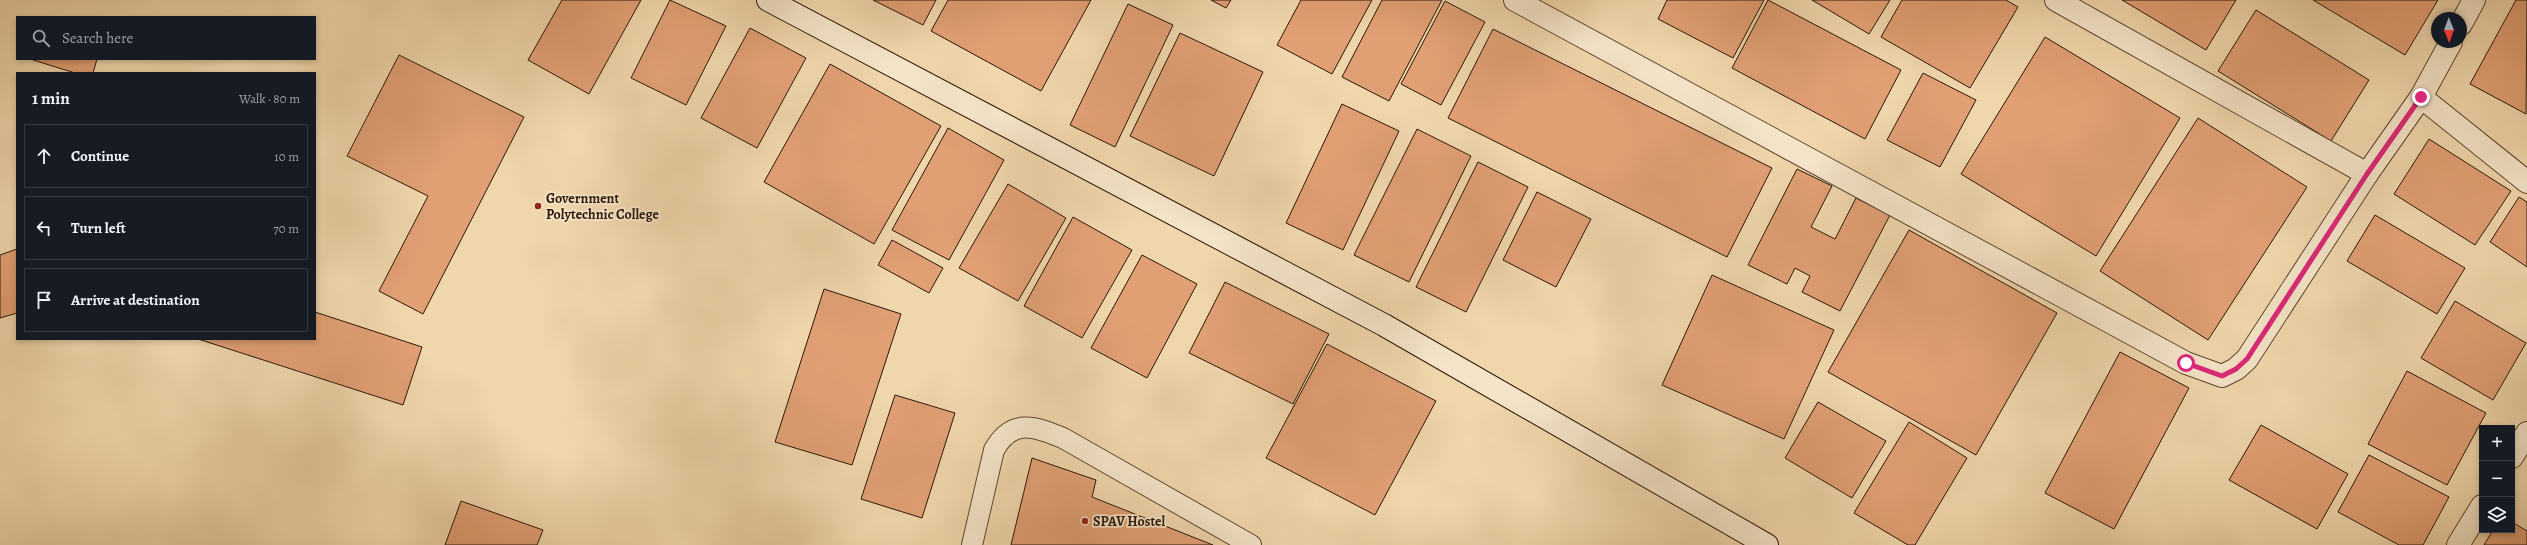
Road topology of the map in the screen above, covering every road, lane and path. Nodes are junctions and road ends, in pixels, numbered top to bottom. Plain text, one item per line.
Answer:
1 (768, 0) edge
2 (2056, 0) edge
3 (2474, 0) edge
4 (1523, 2) edge
5 (2467, 13) edge
6 (2448, 48) edge
7 (2421, 97) junction
8 (2367, 174) junction
9 (2527, 182) edge
10 (2527, 433) edge
11 (2515, 452) edge
12 (2479, 511) edge
13 (972, 545) edge
14 (1251, 545) edge
15 (1767, 545) edge
16 (2458, 545) edge

1 - 15 street
2 - 8 street
3 - 5 street
4 - 8 street
6 - 7 street
7 - 8 street
7 - 9 street
10 - 11 street
12 - 16 street
13 - 14 lane

